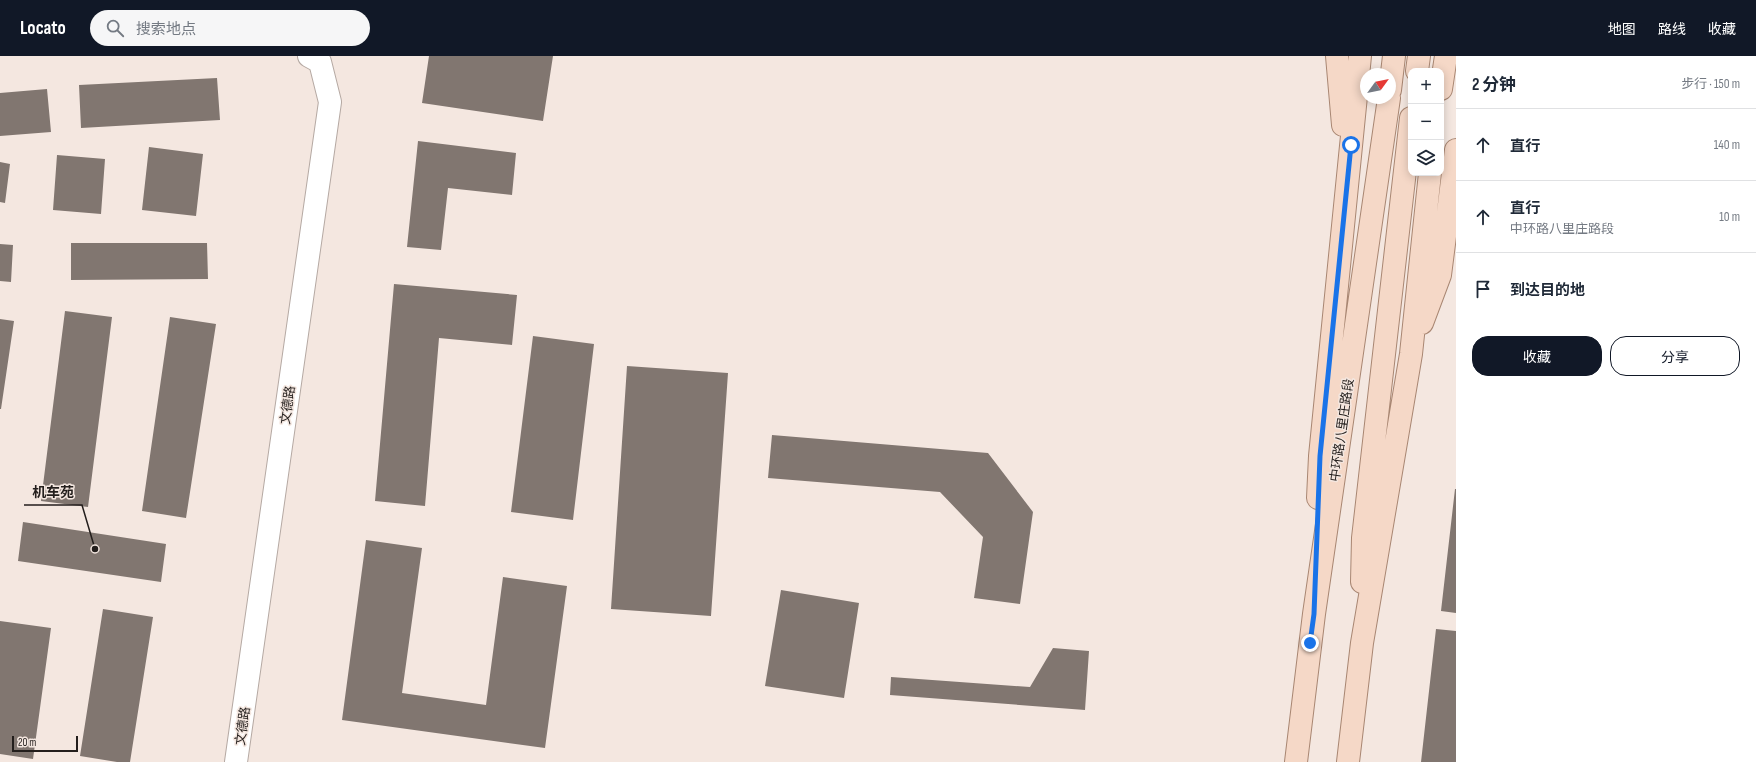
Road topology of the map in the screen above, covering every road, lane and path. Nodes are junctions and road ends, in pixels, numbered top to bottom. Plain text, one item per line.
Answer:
1 (1337, 56) edge
2 (1394, 56) edge
3 (1419, 56) edge
4 (1446, 56) edge
5 (317, 58) edge
6 (1360, 63) edge
7 (1393, 68) edge
8 (1417, 68) edge
9 (1444, 69) edge
10 (1388, 108) edge
11 (1409, 140) edge
12 (1456, 150) edge
13 (1347, 175) junction
14 (1430, 176) edge
15 (1411, 354) junction
16 (1314, 614) junction
17 (1362, 643) junction
18 (236, 762) edge
19 (1296, 762) edge
20 (1348, 762) edge

1 - 13 main road
2 - 7 main road
3 - 8 main road
4 - 9 main road
5 - 18 street, 文德路
6 - 13 main road
10 - 16 main road, 中环路八里庄路段
11 - 17 main road
12 - 15 main road
13 - 16 main road
14 - 15 main road
15 - 17 main road
16 - 19 main road, 中环路八里庄路段
17 - 20 main road

